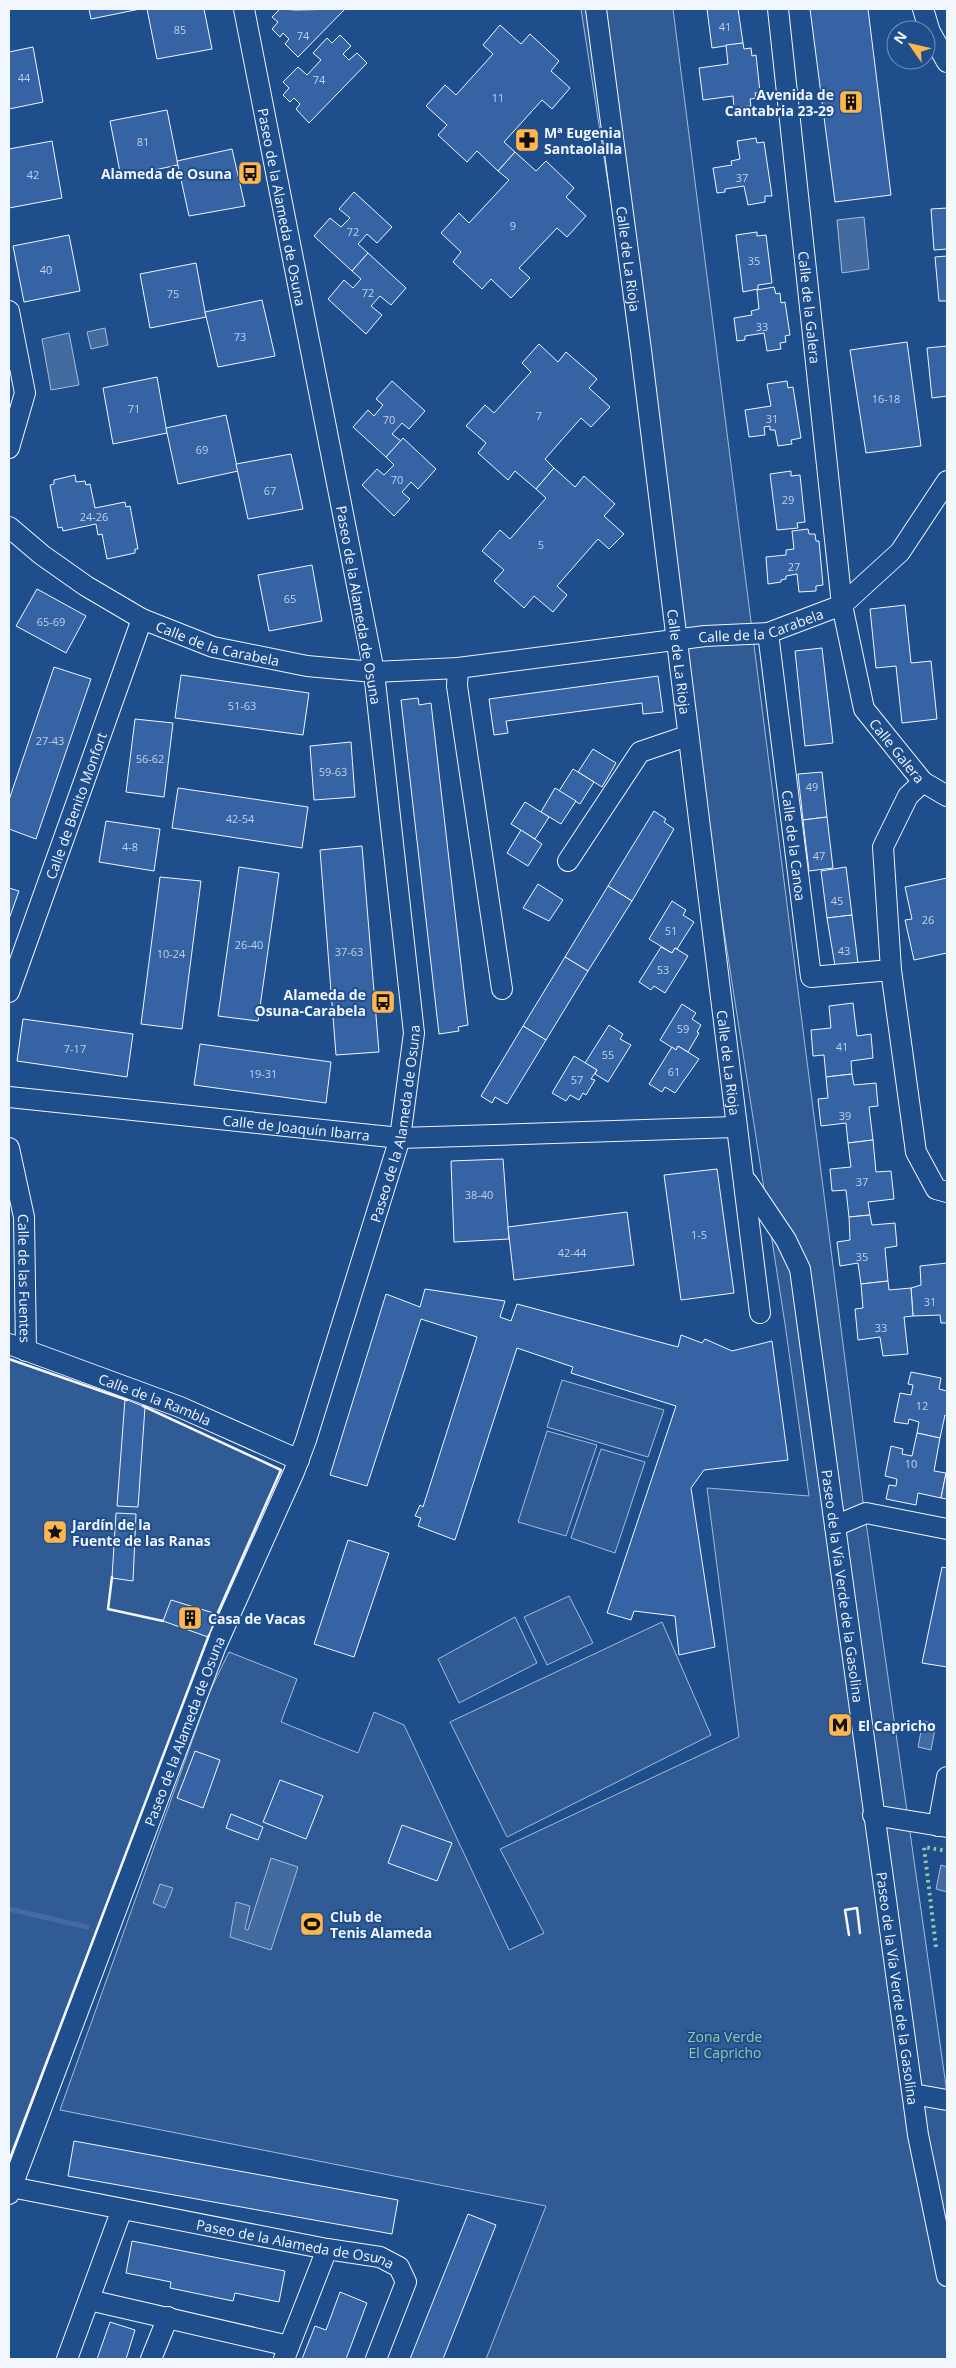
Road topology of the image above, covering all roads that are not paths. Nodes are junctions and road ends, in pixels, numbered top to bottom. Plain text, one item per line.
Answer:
1 (244, 9) edge
2 (596, 9) edge
3 (778, 9) edge
4 (923, 9) edge
5 (947, 62) edge
6 (9, 311) edge
7 (9, 448) edge
8 (947, 481) edge
9 (9, 526) edge
10 (842, 605) junction
11 (142, 618) junction
12 (768, 633) junction
13 (676, 640) junction
14 (458, 668) junction
15 (374, 672) junction
16 (687, 736) junction
17 (923, 782) junction
18 (947, 796) edge
19 (568, 861) dead end
20 (891, 970) junction
21 (502, 989) dead end
22 (9, 992) edge
23 (9, 1096) edge
24 (735, 1127) junction
25 (400, 1138) junction
26 (9, 1148) edge
27 (744, 1178) junction
28 (947, 1192) edge
29 (760, 1313) dead end
30 (18, 1347) edge
31 (298, 1460) junction
32 (835, 1526) junction
33 (947, 1529) edge
34 (947, 1777) edge
35 (873, 1815) junction
36 (943, 1827) edge
37 (913, 2094) junction
38 (947, 2100) edge
39 (10, 2190) edge
40 (122, 2209) junction
41 (327, 2249) junction
42 (947, 2276) edge
43 (89, 2300) junction
44 (168, 2317) junction
45 (287, 2352) edge
46 (67, 2359) edge
47 (151, 2359) edge
48 (376, 2359) edge

1 - 15 street, Paseo de la Alameda de Osuna
2 - 13 street, Calle de La Rioja
3 - 10 street, Calle de la Galera
4 - 5 street
6 - 7 street
8 - 10 street, Calle de la Carabela
9 - 11 street, Calle de la Carabela
10 - 12 street, Calle de la Carabela
10 - 17 street, Calle Galera
11 - 15 street, Calle de la Carabela
11 - 22 street, Calle de Benito Monfort
12 - 13 street, Calle de la Carabela
12 - 20 street, Calle de la Canoa
13 - 14 street, Calle de la Carabela
13 - 16 street, Calle de La Rioja
14 - 15 street, Calle de la Carabela
14 - 21 street
15 - 25 street, Paseo de la Alameda de Osuna
16 - 19 street
16 - 24 street, Calle de La Rioja
17 - 18 street, Calle Galera
17 - 20 street
20 - 28 street
23 - 25 street, Calle de Joaquín Ibarra
24 - 25 street, Calle de Joaquín Ibarra
24 - 27 street, Calle de La Rioja
25 - 31 street, Paseo de la Alameda de Osuna
26 - 30 street, Calle de las Fuentes
27 - 29 street, Calle de La Rioja
27 - 32 street, Paseo de la Vía Verde de la Gasolina
30 - 31 street, Calle de la Rambla
31 - 39 street, Paseo de la Alameda de Osuna
32 - 33 street
32 - 35 street, Paseo de la Vía Verde de la Gasolina
34 - 36 street
35 - 36 street
35 - 37 street, Paseo de la Vía Verde de la Gasolina
37 - 38 street
37 - 42 street, Paseo de la Vía Verde de la Gasolina
39 - 40 street, Paseo de la Alameda de Osuna
40 - 41 street, Paseo de la Alameda de Osuna
40 - 43 street
41 - 45 street
41 - 48 street, Paseo de la Alameda de Osuna
43 - 44 street
43 - 46 street
44 - 45 street
44 - 47 street

